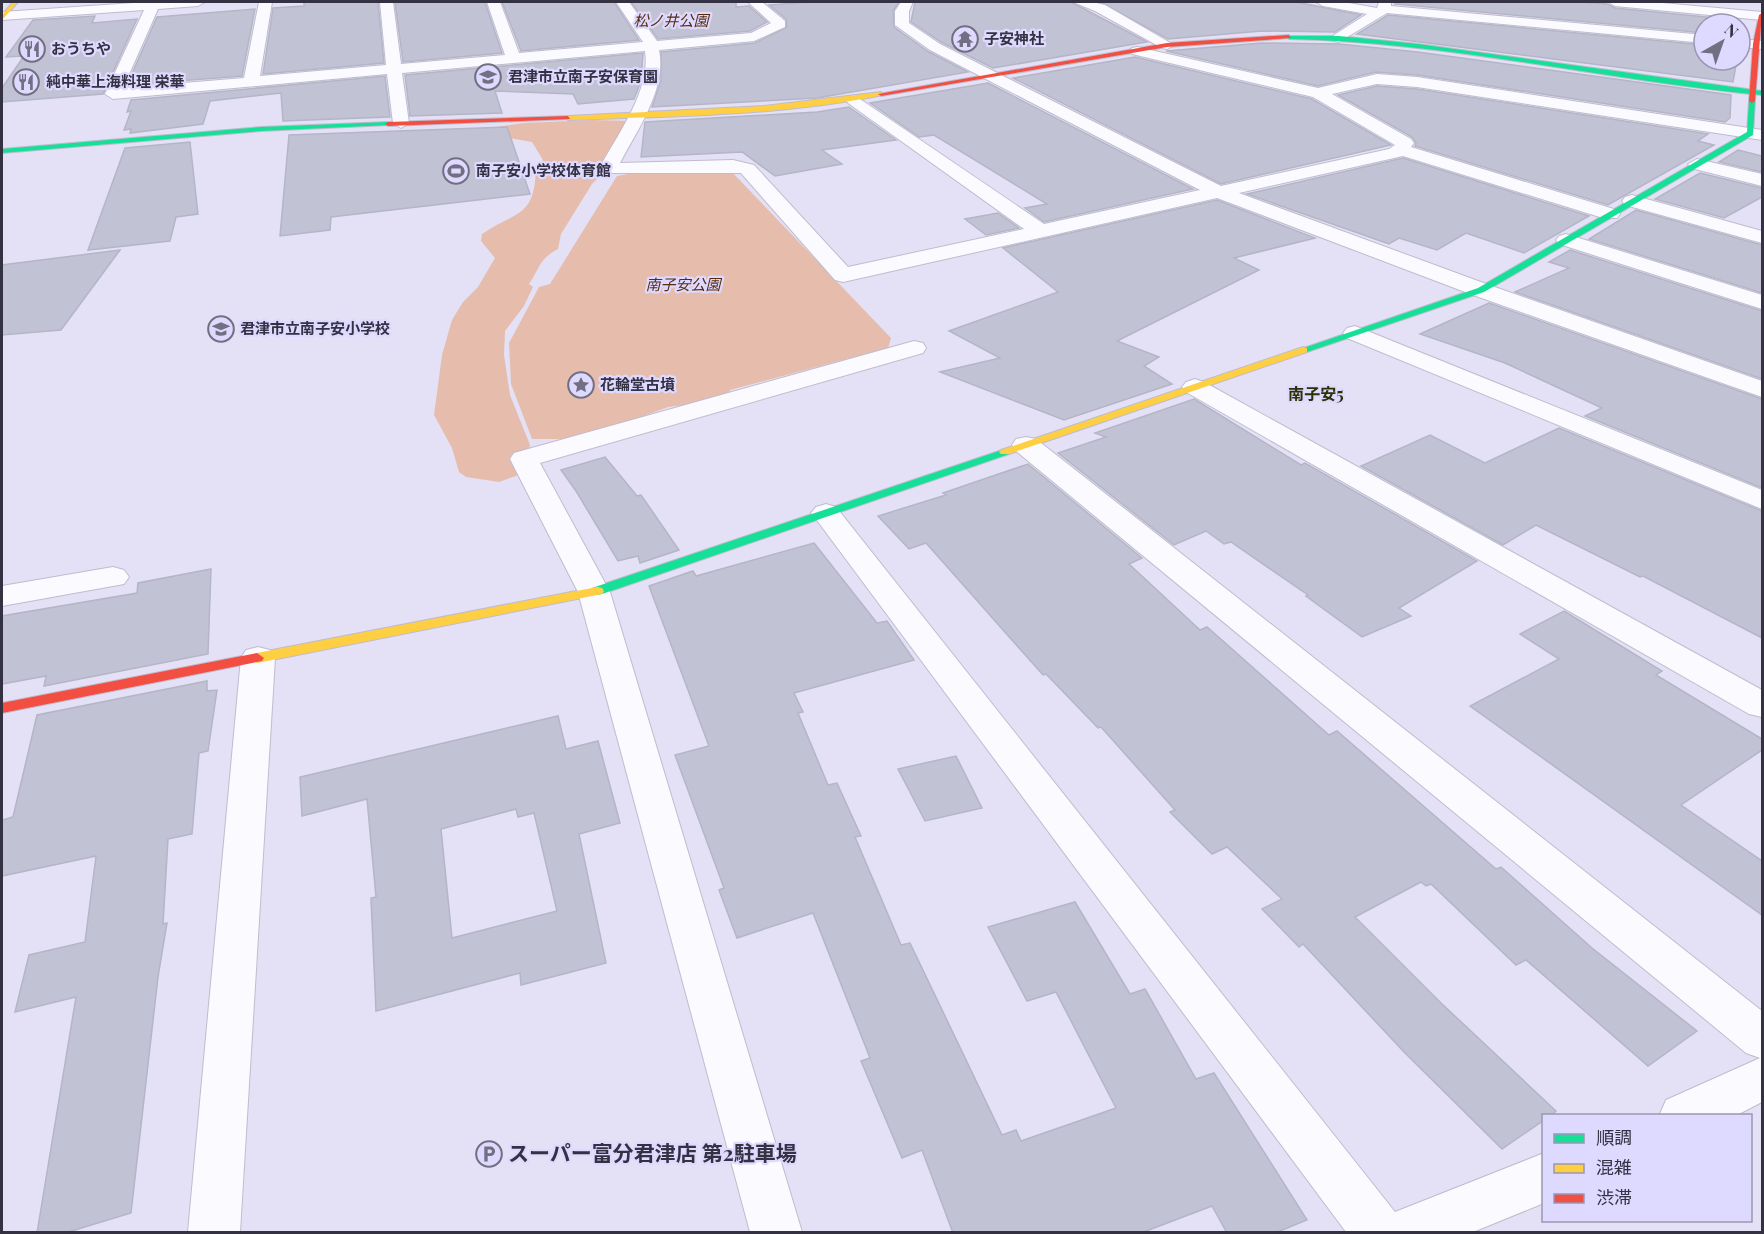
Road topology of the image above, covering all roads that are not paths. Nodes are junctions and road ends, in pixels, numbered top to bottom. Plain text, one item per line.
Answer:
1 (15, 2) edge
2 (198, 2) edge
3 (265, 2) edge
4 (386, 2) edge
5 (493, 2) edge
6 (622, 2) edge
7 (755, 2) edge
8 (765, 2) edge
9 (907, 2) edge
10 (1080, 2) edge
11 (1323, 2) edge
12 (1615, 2) edge
13 (153, 3) edge
14 (1383, 8) edge
15 (1762, 15) edge
16 (2, 17) edge
17 (1339, 38) junction
18 (1692, 38) edge
19 (1759, 44) edge
20 (1167, 45) junction
21 (652, 47) junction
22 (1137, 51) junction
23 (514, 59) junction
24 (394, 69) junction
25 (993, 76) junction
26 (251, 82) junction
27 (1757, 92) edge
28 (1318, 93) junction
29 (854, 100) junction
30 (635, 115) junction
31 (401, 123) junction
32 (1756, 134) edge
33 (1401, 150) junction
34 (2, 151) edge
35 (1697, 164) junction
36 (1762, 180) edge
37 (1218, 192) junction
38 (1632, 201) junction
39 (1610, 214) junction
40 (1040, 231) junction
41 (1762, 237) edge
42 (1566, 240) junction
43 (1481, 290) junction
44 (1762, 302) edge
45 (1355, 333) junction
46 (914, 348) dead end
47 (1195, 387) junction
48 (1762, 389) edge
49 (1026, 445) junction
50 (1762, 500) edge
51 (826, 513) junction
52 (113, 577) dead end
53 (594, 592) junction
54 (2, 596) edge
55 (258, 658) junction
56 (1762, 705) edge
57 (2, 708) edge
58 (1762, 1038) edge
59 (1762, 1078) edge
60 (1687, 1114) edge
61 (1542, 1179) edge
62 (214, 1233) edge
63 (776, 1233) edge
64 (1378, 1233) edge
65 (1410, 1233) edge

1 - 16 street
2 - 13 street
3 - 26 street
4 - 24 street
5 - 23 street
6 - 21 street
7 - 8 street
7 - 21 street
9 - 25 street
10 - 20 street
11 - 14 street
12 - 15 street
13 - 16 street
13 - 26 street
14 - 17 street
14 - 18 street
15 - 19 street
17 - 20 street
17 - 27 street
19 - 27 street
20 - 22 street
21 - 23 street
21 - 30 street
22 - 25 street
22 - 28 street
23 - 24 street
24 - 26 street
24 - 31 street
25 - 29 street
25 - 37 street
27 - 32 street
28 - 32 street
28 - 33 street
29 - 30 street
29 - 40 street
30 - 31 street
30 - 40 street
31 - 34 street
32 - 35 street
33 - 37 street
33 - 39 street
35 - 36 street
35 - 38 street
37 - 40 street
37 - 43 street
38 - 39 street
38 - 41 street
39 - 42 street
42 - 43 street
42 - 44 street
43 - 45 street
43 - 48 street
45 - 47 street
45 - 50 street
46 - 53 street
47 - 49 street
47 - 56 street
49 - 51 street
49 - 58 street
51 - 53 street
51 - 64 street
52 - 54 street
53 - 55 street
53 - 63 street
55 - 57 street
55 - 62 street
59 - 60 street
61 - 65 street

